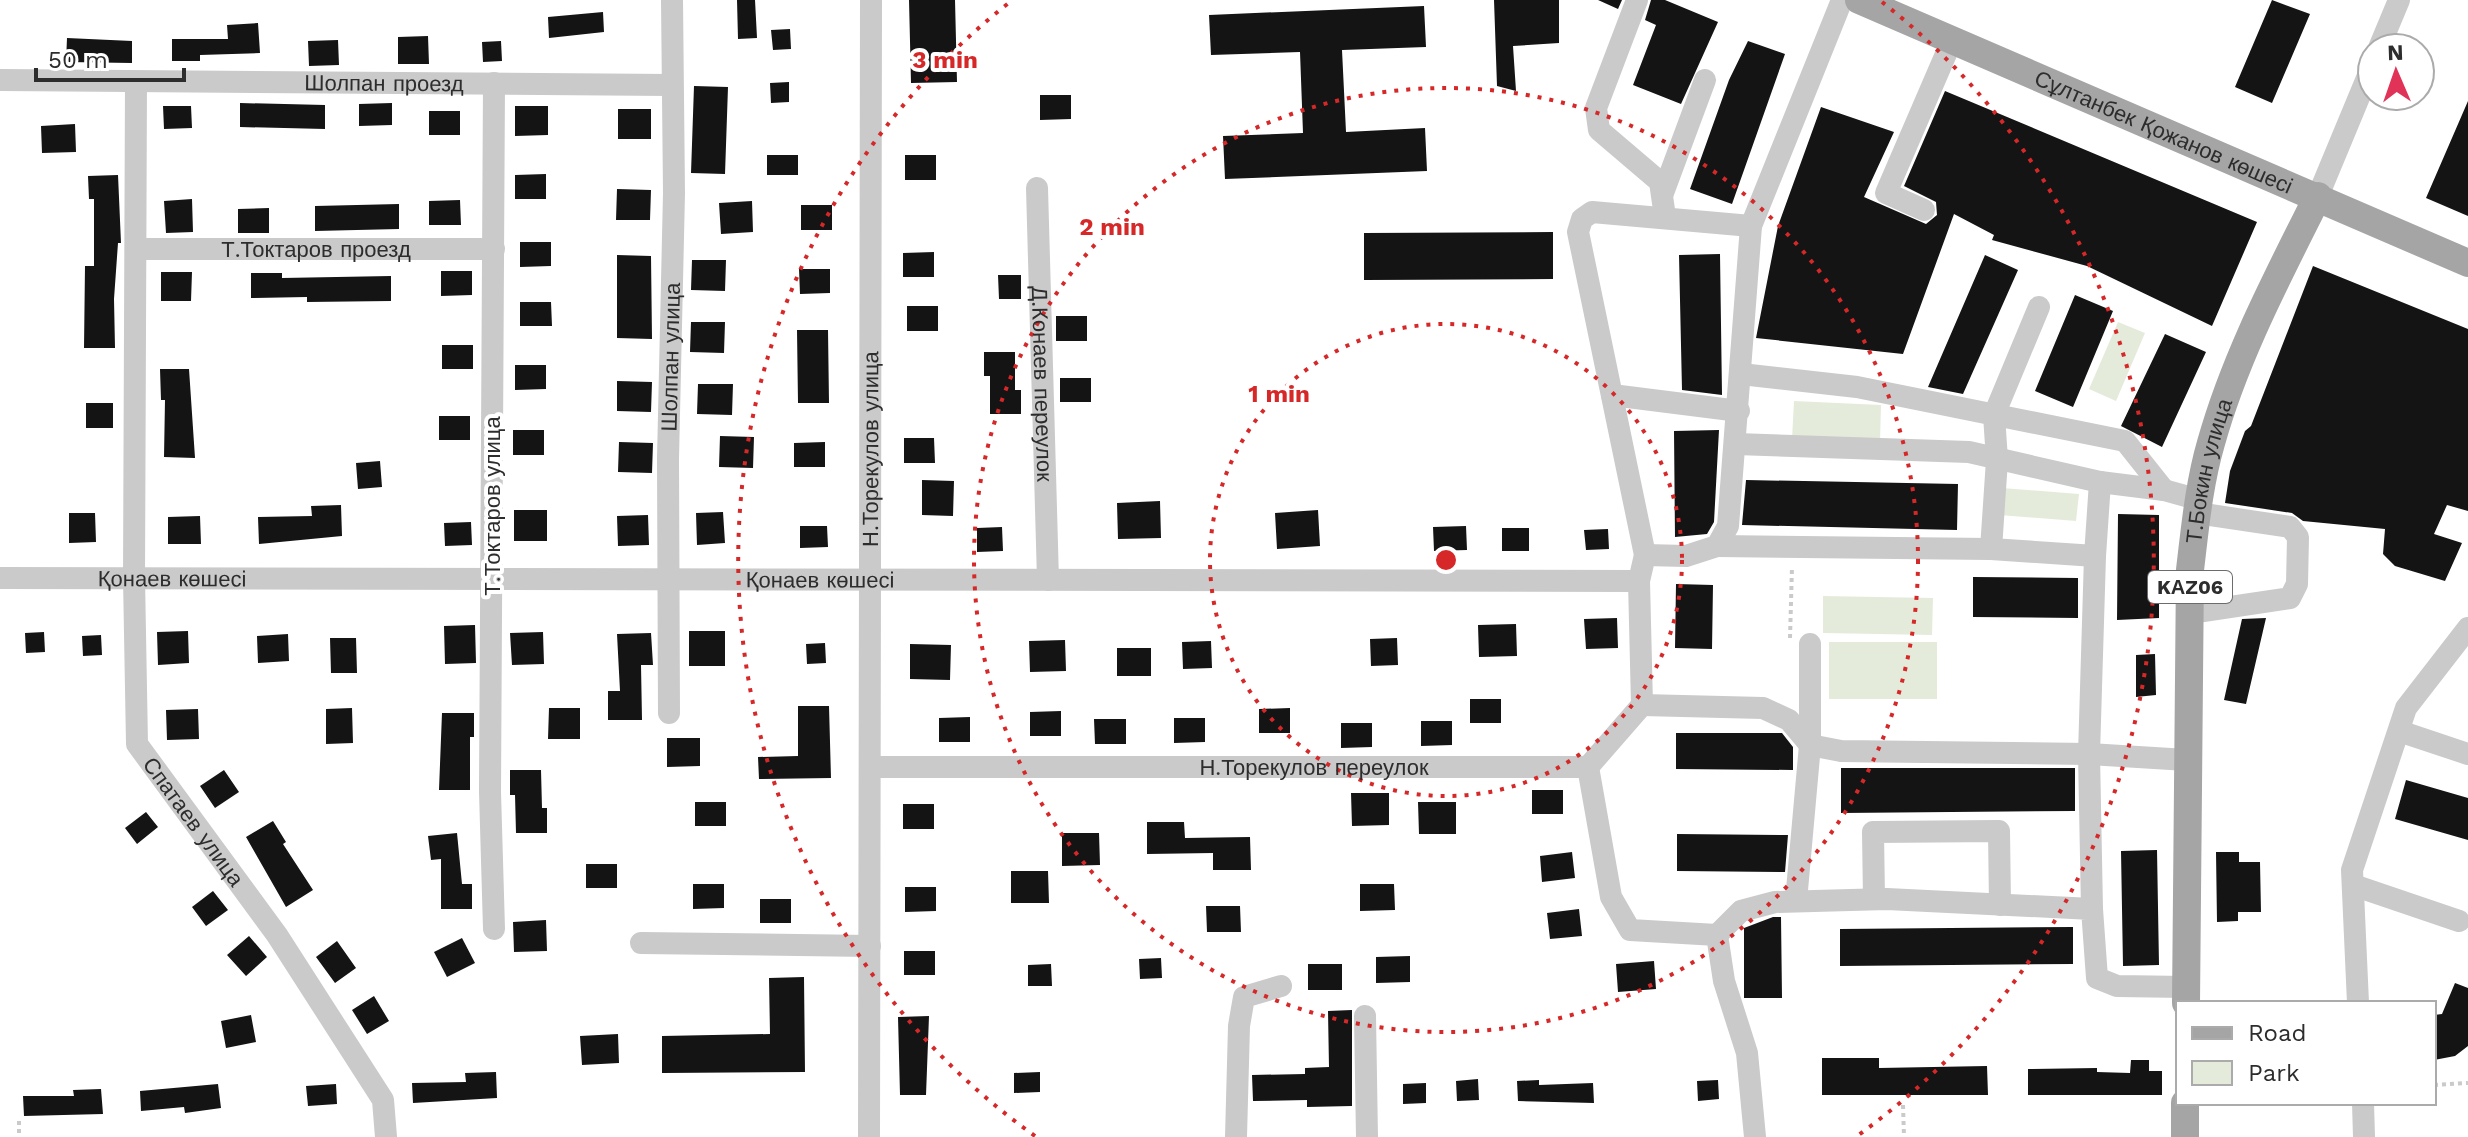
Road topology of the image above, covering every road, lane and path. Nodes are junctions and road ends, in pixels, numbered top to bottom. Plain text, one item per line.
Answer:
1 (672, 0) edge
2 (871, 0) edge
3 (1637, 0) edge
4 (1842, 0) edge
5 (1859, 0) edge
6 (2399, 0) edge
7 (2386, 32) edge
8 (1952, 40) junction
9 (0, 80) edge
10 (1705, 80) dead end
11 (136, 82) junction
12 (494, 83) junction
13 (671, 85) junction
14 (2356, 105) edge
15 (1037, 188) dead end
16 (1663, 193) junction
17 (2318, 196) junction
18 (1924, 210) dead end
19 (1665, 217) junction
20 (1751, 226) junction
21 (138, 249) junction
22 (494, 249) junction
23 (2468, 263) edge
24 (2039, 307) dead end
25 (1741, 374) junction
26 (1612, 395) junction
27 (1739, 411) junction
28 (1994, 415) junction
29 (1736, 444) junction
30 (1997, 460) junction
31 (2100, 482) junction
32 (2164, 490) junction
33 (2199, 506) junction
34 (1717, 546) junction
35 (1991, 549) junction
36 (1645, 555) junction
37 (2095, 556) junction
38 (0, 578) edge
39 (134, 578) junction
40 (491, 579) junction
41 (668, 579) junction
42 (869, 580) junction
43 (1048, 580) junction
44 (1639, 581) junction
45 (2190, 613) junction
46 (2468, 628) edge
47 (1810, 644) dead end
48 (1642, 705) junction
49 (669, 713) dead end
50 (2399, 731) junction
51 (1810, 745) junction
52 (2089, 754) junction
53 (2468, 754) edge
54 (2187, 760) junction
55 (870, 767) junction
56 (1588, 767) junction
57 (2353, 885) junction
58 (1874, 899) junction
59 (1796, 901) junction
60 (2000, 905) junction
61 (2092, 909) junction
62 (2459, 921) dead end
63 (494, 929) dead end
64 (1717, 935) junction
65 (641, 943) dead end
66 (870, 946) junction
67 (1281, 986) dead end
68 (2186, 995) edge
69 (2358, 1001) edge
70 (1365, 1016) dead end
71 (2468, 1083) edge
72 (2436, 1085) edge
73 (1903, 1105) dead end
74 (2185, 1105) edge
75 (2363, 1105) edge
76 (19, 1121) dead end
77 (19, 1137) edge
78 (386, 1137) edge
79 (869, 1137) edge
80 (1236, 1137) edge
81 (1367, 1137) edge
82 (1755, 1137) edge
83 (1904, 1137) edge
84 (2185, 1137) edge
85 (2364, 1137) edge

1 - 13 street, Шолпан улица
2 - 42 street, Н.Торекулов улица
3 - 16 street
4 - 20 street
5 - 8 main road, Сұлтанбек Қожанов көшесі
6 - 7 street
8 - 17 main road, Сұлтанбек Қожанов көшесі
8 - 18 street
9 - 11 street, Шолпан проезд
10 - 16 street
11 - 12 street, Шолпан проезд
11 - 21 street, Спатаев улица
12 - 13 street, Шолпан проезд
12 - 22 street, Т.Токтаров улица
13 - 41 street, Шолпан улица
14 - 17 street, Т.Бокин улица
15 - 43 street, Д.Конаев переулок
16 - 19 street
17 - 23 main road, Сұлтанбек Қожанов көшесі
17 - 33 main road, Т.Бокин улица / KАZ06
19 - 20 street
19 - 26 street
20 - 25 street
21 - 22 street, Т.Токтаров проезд
21 - 39 street, Спатаев улица
22 - 40 street, Т.Токтаров улица
24 - 28 street
25 - 27 street
25 - 28 street
26 - 27 street
26 - 36 street
27 - 29 street
28 - 30 street
28 - 32 street
29 - 30 street
29 - 34 street
30 - 31 street
30 - 35 street
31 - 32 street
31 - 37 street
32 - 33 street
33 - 45 main road, Т.Бокин улица / KАZ06
33 - 45 street
34 - 35 street
34 - 36 street
35 - 37 street
36 - 44 street
37 - 52 street
38 - 39 street, Қонаев көшесі
39 - 40 street, Қонаев көшесі
39 - 78 street, Спатаев улица
40 - 41 street, Қонаев көшесі
40 - 63 street, Т.Токтаров улица
41 - 42 street, Қонаев көшесі
41 - 49 street, Шолпан улица
42 - 43 street, Қонаев көшесі
42 - 55 street, Н.Торекулов улица
43 - 44 street, Қонаев көшесі
44 - 48 street
45 - 54 main road, Т.Бокин улица / KАZ06
46 - 50 street
47 - 51 street
48 - 51 street
48 - 56 street
50 - 53 street
50 - 57 street
51 - 52 street
51 - 59 street
52 - 54 street
52 - 61 street
54 - 68 main road, Т.Бокин улица / KАZ06
55 - 56 street, Н.Торекулов переулок
55 - 66 street, Н.Торекулов улица
56 - 64 street
57 - 62 street
57 - 69 street
58 - 59 street
58 - 60 street
58 - 60 street
59 - 64 street
60 - 61 street
61 - 68 street
64 - 82 street
65 - 66 street
66 - 79 street, Н.Торекулов улица
67 - 80 street
70 - 81 street
71 - 72 path
73 - 83 path
74 - 84 main road
75 - 85 street
76 - 77 path

